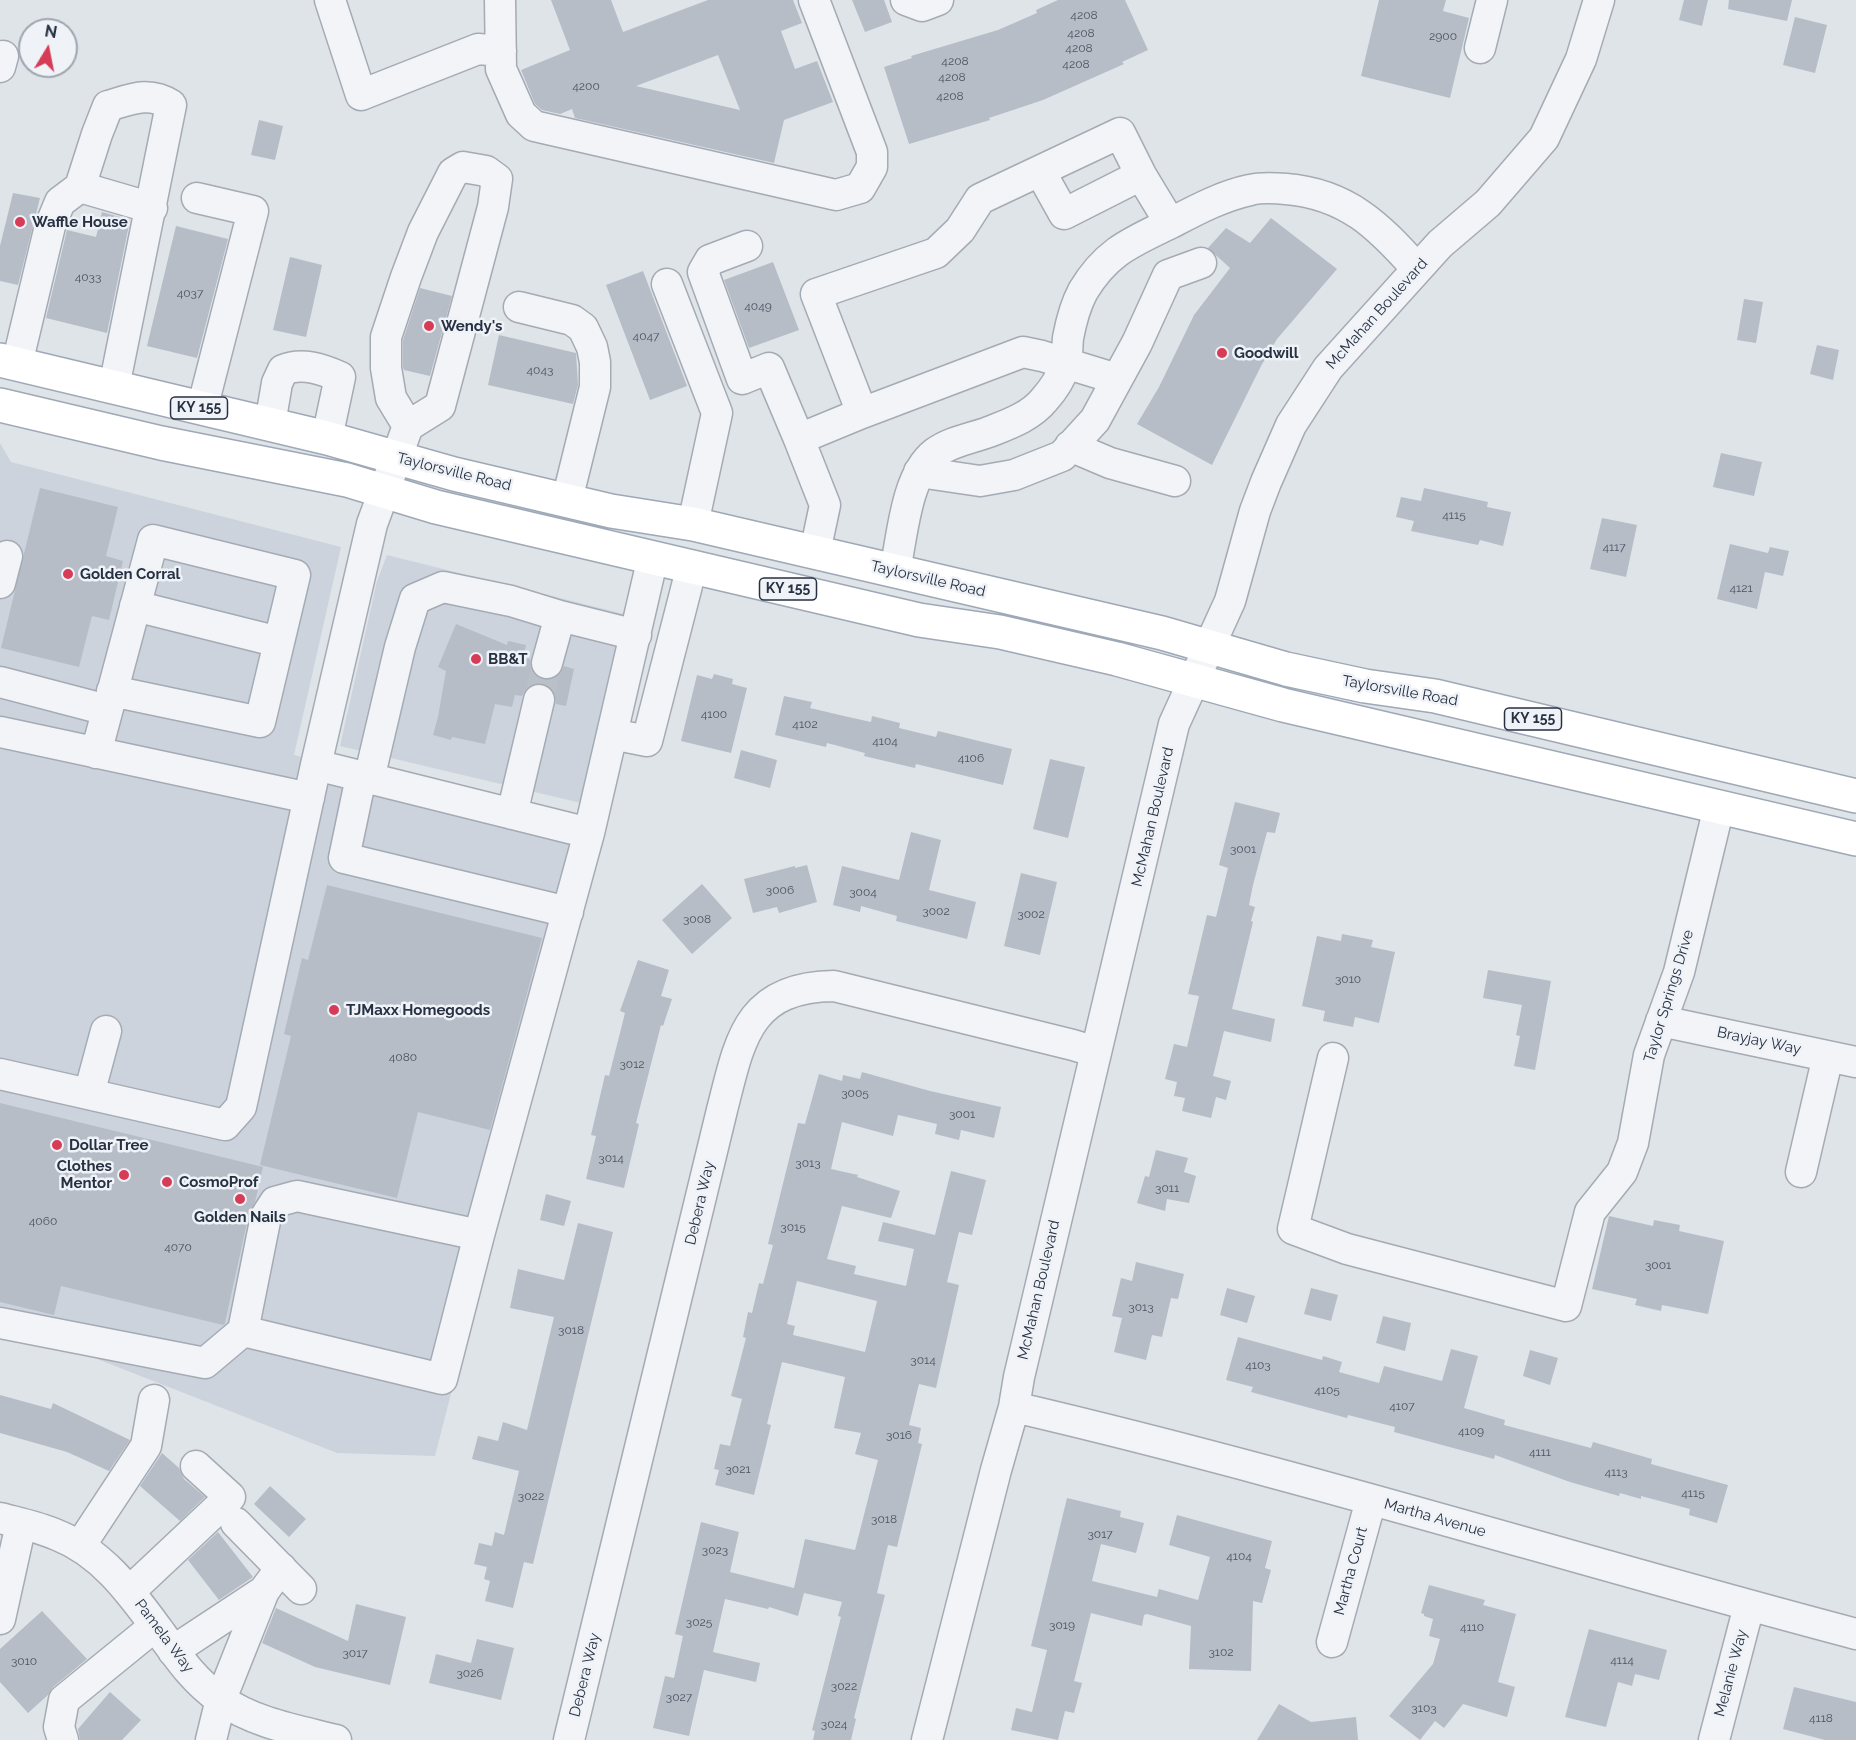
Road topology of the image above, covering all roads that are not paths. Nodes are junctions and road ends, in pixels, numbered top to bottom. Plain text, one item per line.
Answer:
1 (330, 0) edge
2 (500, 0) edge
3 (814, 0) edge
4 (906, 0) edge
5 (938, 0) edge
6 (1492, 0) edge
7 (1599, 0) edge
8 (1480, 48) dead end
9 (501, 51) junction
10 (1040, 171) junction
11 (1141, 175) junction
12 (80, 187) junction
13 (197, 198) dead end
14 (152, 208) junction
15 (1170, 223) junction
16 (747, 246) dead end
17 (1201, 263) dead end
18 (1418, 269) junction
19 (667, 284) dead end
20 (519, 307) dead end
21 (8, 362) edge
22 (1066, 364) junction
23 (1117, 380) junction
24 (114, 387) junction
25 (0, 405) edge
26 (202, 409) junction
27 (862, 413) junction
28 (270, 424) junction
29 (408, 426) junction
30 (327, 438) junction
31 (799, 440) junction
32 (1070, 446) junction
33 (397, 458) junction
34 (920, 472) junction
35 (1175, 481) dead end
36 (384, 491) junction
37 (567, 500) junction
38 (693, 524) junction
39 (815, 552) junction
40 (653, 557) junction
41 (692, 566) junction
42 (895, 571) junction
43 (135, 606) junction
44 (560, 616) junction
45 (636, 635) junction
46 (279, 642) junction
47 (1209, 646) junction
48 (547, 663) tunnel mouth
49 (1194, 680) junction
50 (0, 682) edge
51 (110, 700) junction
52 (539, 700) tunnel mouth
53 (0, 732) edge
54 (612, 734) junction
55 (96, 753) junction
56 (316, 765) junction
57 (365, 778) junction
58 (1856, 796) edge
59 (309, 798) junction
60 (1719, 807) junction
61 (512, 814) junction
62 (589, 833) junction
63 (1856, 839) edge
64 (568, 912) junction
65 (1661, 1021) junction
66 (106, 1030) dead end
67 (1096, 1052) junction
68 (1334, 1058) dead end
69 (1842, 1059) edge
70 (0, 1074) edge
71 (89, 1094) junction
72 (1801, 1173) dead end
73 (479, 1235) junction
74 (0, 1323) edge
75 (243, 1331) junction
76 (154, 1400) dead end
77 (1014, 1407) junction
78 (196, 1466) dead end
79 (1371, 1500) junction
80 (11, 1521) edge
81 (236, 1523) dead end
82 (80, 1546) junction
83 (282, 1583) junction
84 (130, 1591) junction
85 (1749, 1606) junction
86 (0, 1619) edge
87 (155, 1626) junction
88 (1856, 1634) edge
89 (1332, 1642) dead end
90 (173, 1650) junction
91 (220, 1699) junction
92 (272, 1732) edge
93 (63, 1740) edge
94 (211, 1740) edge
95 (336, 1740) edge
96 (569, 1740) edge
97 (927, 1740) edge
98 (1714, 1740) edge

1 - 9 street
2 - 9 street
3 - 9 street
4 - 5 street
6 - 8 street
7 - 18 street, McMahan Boulevard
10 - 11 street
10 - 11 street
10 - 27 street
11 - 15 street
12 - 14 street
12 - 14 street
12 - 21 street
13 - 26 street
14 - 24 street
15 - 18 street
15 - 22 street
16 - 31 street
17 - 23 street
18 - 47 street, McMahan Boulevard
19 - 38 street
20 - 37 street
21 - 24 main road, Taylorsville Road / KY 155
22 - 23 street
22 - 27 street
22 - 34 street
23 - 32 street
24 - 26 main road, Taylorsville Road / KY 155
25 - 36 main road, KY 155
26 - 28 main road, Taylorsville Road / KY 155
27 - 31 street
28 - 30 main road, Taylorsville Road / KY 155
28 - 30 street
29 - 29 street
29 - 33 street
30 - 33 main road, Taylorsville Road / KY 155
31 - 39 street
32 - 34 street
32 - 35 street
33 - 36 street
33 - 37 main road, Taylorsville Road / KY 155
34 - 42 street
36 - 40 main road, KY 155
36 - 56 street
37 - 38 main road, Taylorsville Road / KY 155
38 - 39 main road, Taylorsville Road / KY 155
39 - 42 main road, Taylorsville Road / KY 155
40 - 41 main road, KY 155
40 - 45 street
41 - 49 main road, KY 155
41 - 54 street
42 - 47 main road, Taylorsville Road / KY 155
43 - 46 street
43 - 46 street
43 - 51 street
44 - 45 street
44 - 48 street
44 - 57 street
45 - 54 street
46 - 51 street
47 - 49 street, McMahan Boulevard
47 - 58 main road, Taylorsville Road / KY 155
49 - 60 main road, KY 155
49 - 67 street, McMahan Boulevard
50 - 51 street
51 - 55 street
52 - 61 street
53 - 55 street
54 - 62 street
55 - 59 street
56 - 57 street
56 - 59 street
57 - 61 street
57 - 64 street
59 - 71 street
60 - 63 main road, KY 155
60 - 65 street, Taylor Springs Drive
61 - 62 street
62 - 64 street
64 - 73 street
65 - 68 street, Taylor Springs Drive
65 - 69 street, Brayjay Way
66 - 71 street
67 - 77 street, McMahan Boulevard
67 - 96 street, Debera Way
69 - 72 street
70 - 71 street
73 - 75 street
73 - 75 street
74 - 75 street
76 - 82 street
77 - 79 street, Martha Avenue
77 - 97 street, McMahan Boulevard
78 - 84 street
79 - 85 street, Martha Avenue
79 - 89 street, Martha Court
80 - 82 street, Pamela Way
80 - 86 street
81 - 83 street
82 - 84 street, Pamela Way
83 - 90 street
83 - 91 street
84 - 87 street, Pamela Way
85 - 88 street, Martha Avenue
85 - 98 street, Melanie Way
87 - 90 street, Pamela Way
87 - 93 street
90 - 91 street, Pamela Way
91 - 92 street, Pamela Way
91 - 94 street
92 - 95 street, Pamela Way

